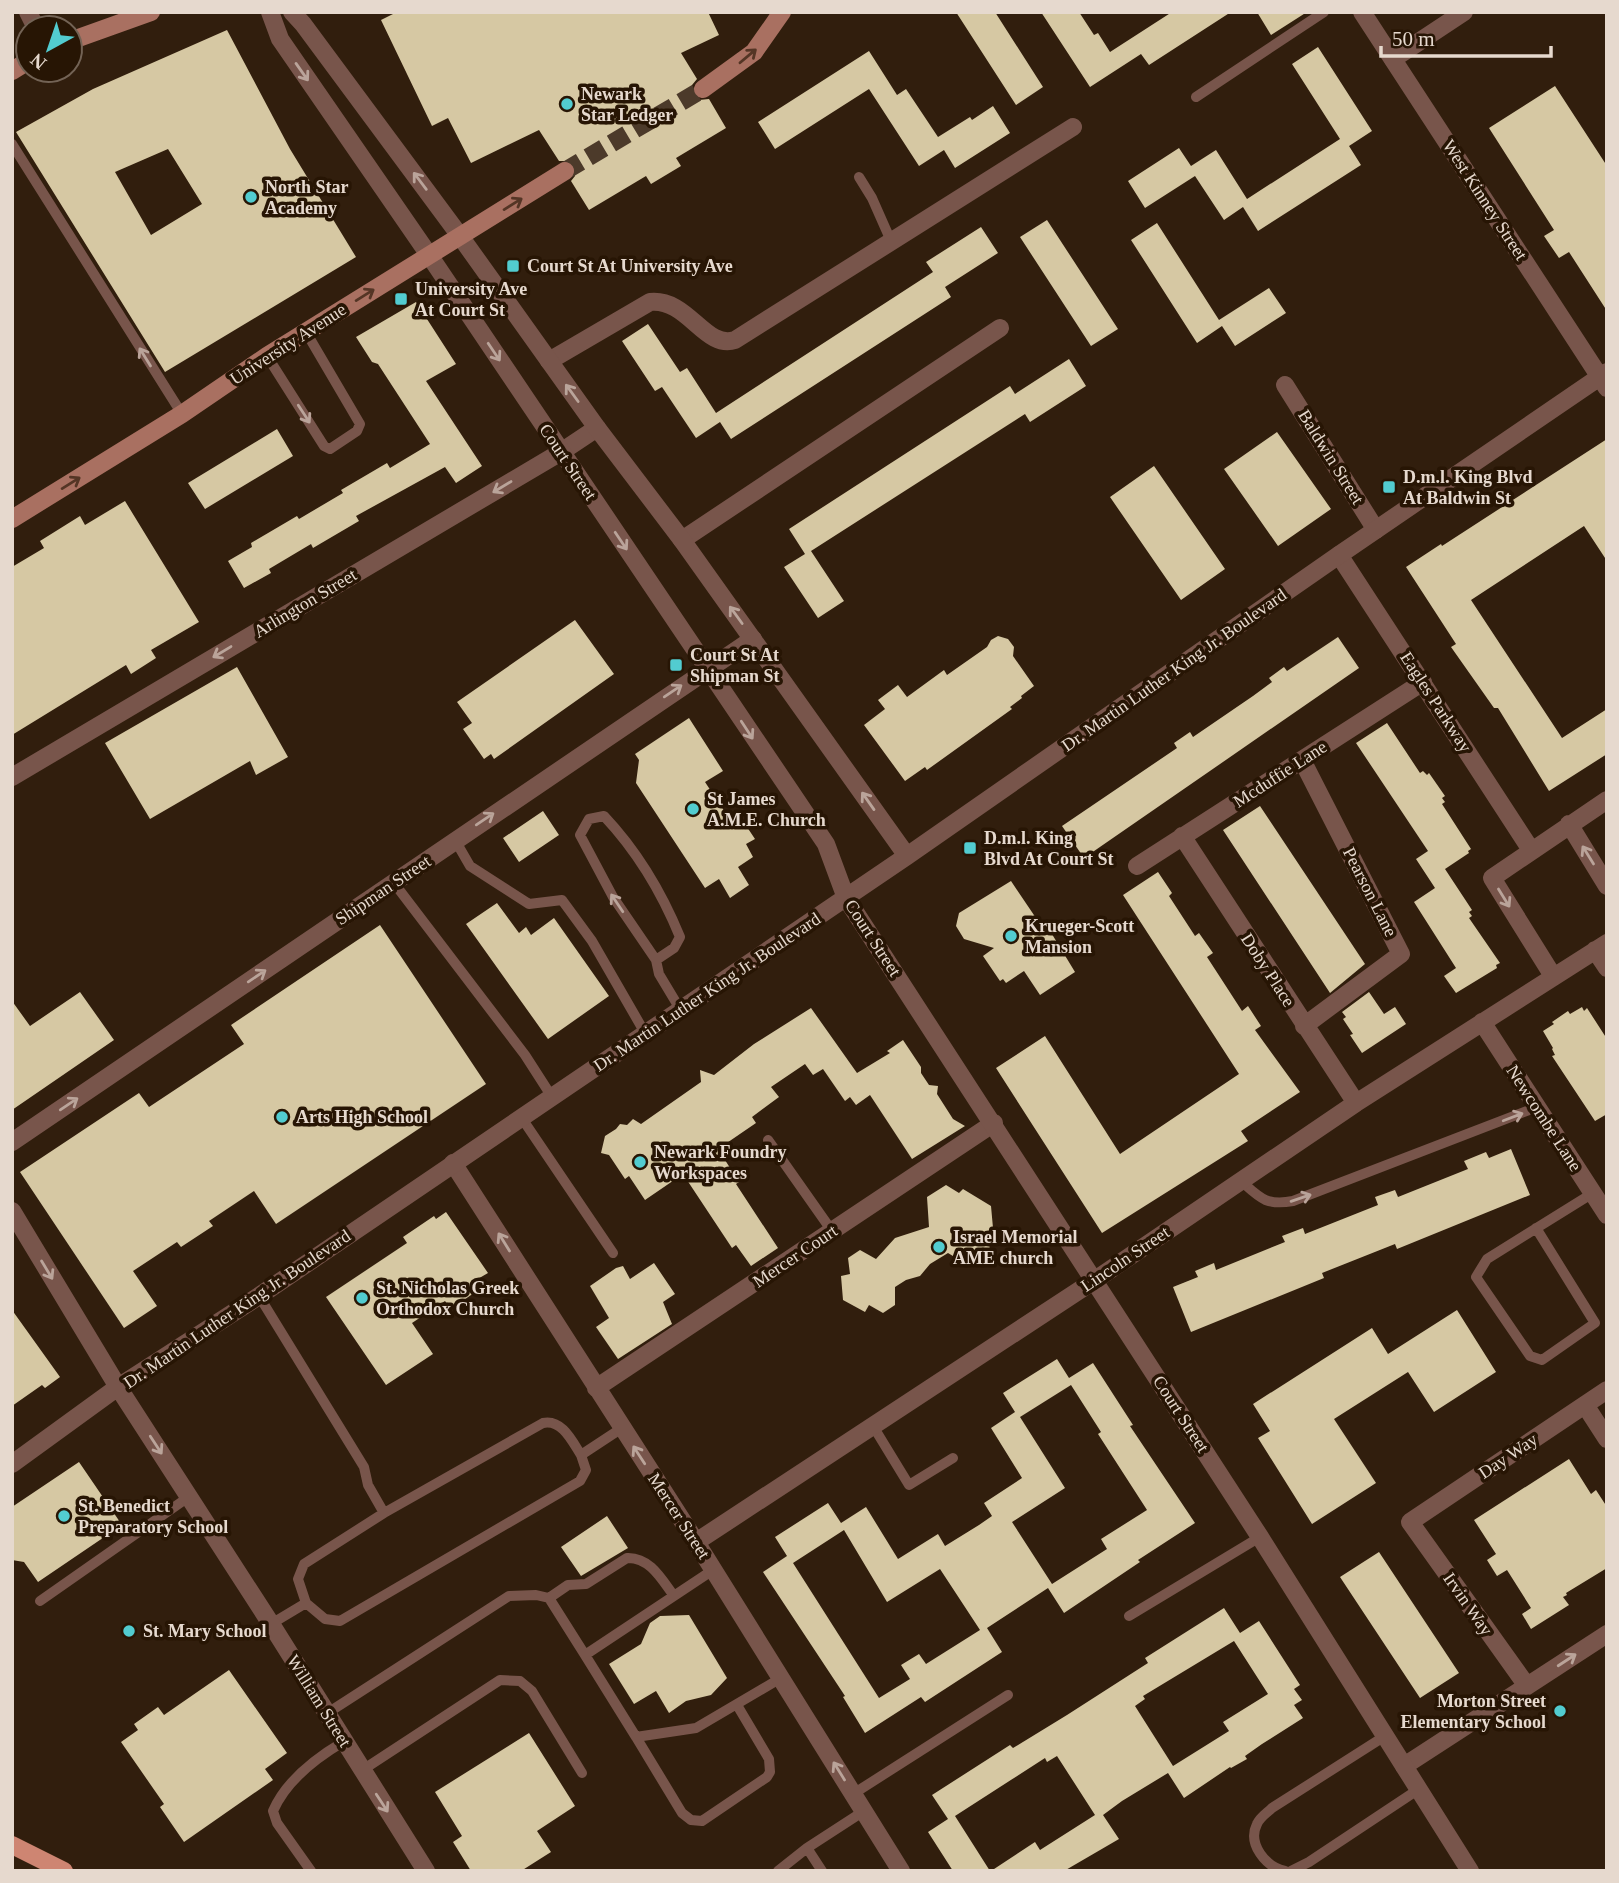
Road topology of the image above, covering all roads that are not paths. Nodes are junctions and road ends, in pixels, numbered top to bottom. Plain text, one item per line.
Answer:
1 (151, 12) edge
2 (270, 12) edge
3 (292, 12) edge
4 (782, 12) edge
5 (1324, 12) edge
6 (1362, 12) edge
7 (1464, 12) edge
8 (84, 36) edge
9 (1393, 59) junction
10 (703, 89) tunnel mouth
11 (1196, 97) dead end
12 (1073, 127) dead end
13 (12, 144) edge
14 (565, 171) tunnel mouth
15 (859, 177) dead end
16 (460, 236) junction
17 (891, 241) junction
18 (429, 255) junction
19 (1000, 328) dead end
20 (306, 331) junction
21 (267, 356) junction
22 (549, 361) junction
23 (1604, 379) edge
24 (1285, 385) dead end
25 (182, 414) junction
26 (597, 428) junction
27 (561, 452) junction
28 (12, 519) edge
29 (1376, 530) junction
30 (682, 540) junction
31 (1339, 555) junction
32 (753, 639) junction
33 (708, 668) junction
34 (1423, 682) junction
35 (1302, 760) junction
36 (12, 777) edge
37 (1607, 800) edge
38 (1569, 824) junction
39 (1182, 836) junction
40 (455, 840) junction
41 (1531, 850) junction
42 (908, 856) junction
43 (1137, 866) dead end
44 (394, 883) junction
45 (1607, 886) edge
46 (846, 898) junction
47 (1601, 946) edge
48 (656, 960) junction
49 (1607, 968) edge
50 (1553, 976) junction
51 (680, 1009) junction
52 (1482, 1022) junction
53 (1304, 1026) junction
54 (645, 1034) junction
55 (552, 1097) junction
56 (1356, 1103) junction
57 (1537, 1107) junction
58 (521, 1117) junction
59 (994, 1123) junction
60 (768, 1140) dead end
61 (12, 1142) edge
62 (453, 1163) junction
63 (1241, 1181) junction
64 (1593, 1193) junction
65 (12, 1211) edge
66 (1607, 1215) edge
67 (1536, 1228) junction
68 (832, 1231) junction
69 (613, 1253) dead end
70 (1094, 1280) junction
71 (258, 1296) junction
72 (118, 1387) junction
73 (596, 1388) junction
74 (1607, 1390) edge
75 (1584, 1405) junction
76 (873, 1426) junction
77 (622, 1428) junction
78 (1607, 1439) edge
79 (581, 1455) junction
80 (953, 1458) dead end
81 (12, 1464) edge
82 (190, 1496) junction
83 (384, 1513) junction
84 (1410, 1522) joint
85 (1260, 1537) junction
86 (696, 1542) junction
87 (713, 1570) junction
88 (674, 1596) junction
89 (549, 1598) junction
90 (40, 1601) dead end
91 (306, 1603) junction
92 (1129, 1616) dead end
93 (271, 1624) junction
94 (1607, 1634) edge
95 (585, 1655) junction
96 (781, 1678) junction
97 (1527, 1686) junction
98 (1008, 1695) dead end
99 (737, 1705) junction
100 (326, 1714) junction
101 (1385, 1736) junction
102 (636, 1737) junction
103 (343, 1742) junction
104 (1404, 1766) junction
105 (361, 1771) junction
106 (582, 1773) dead end
107 (1419, 1790) junction
108 (853, 1794) junction
109 (864, 1811) junction
110 (12, 1845) edge
111 (807, 1848) junction
112 (64, 1871) edge
113 (311, 1871) edge
114 (426, 1871) edge
115 (778, 1871) edge
116 (822, 1871) edge
117 (901, 1871) edge
118 (1285, 1871) edge
119 (1292, 1871) edge
120 (1470, 1871) edge

1 - 8 main road
2 -> 18 street, Court Street
16 -> 3 street
10 -> 4 main road
5 - 11 lane
6 - 9 street, West Kinney Street
7 - 9 street
9 - 23 street, West Kinney Street
12 - 17 street
25 -> 13 lane
16 -> 14 main road, University Avenue
15 - 17 lane
16 - 18 main road, University Avenue
16 - 22 street
17 - 22 street
20 -> 18 main road, University Avenue
18 -> 27 street, Court Street
19 - 30 street
20 - 21 main road, University Avenue
21 -> 20 lane
21 - 25 main road, University Avenue
26 -> 22 street
23 - 29 street, Dr. Martin Luther King Jr. Boulevard
24 - 29 street, Baldwin Street
28 -> 25 main road, University Avenue
26 - 27 street, Arlington Street
26 - 30 street
27 -> 33 street, Court Street
27 -> 36 street, Arlington Street
29 - 31 street, Dr. Martin Luther King Jr. Boulevard
32 -> 30 street
31 - 34 street, Eagles Parkway
31 - 42 street, Dr. Martin Luther King Jr. Boulevard
32 - 33 street, Shipman Street
42 -> 32 street
40 -> 33 street, Shipman Street
33 -> 46 street, Court Street
34 - 35 street, Mcduffie Lane
34 - 41 street, Eagles Parkway
35 - 39 street, Mcduffie Lane
35 - 53 street, Pearson Lane
37 - 38 street
38 - 41 street
45 -> 38 street
39 - 43 street, Mcduffie Lane
39 - 53 street, Doby Place
40 - 44 street, Shipman Street
40 - 54 lane
41 -> 50 street
42 - 46 street, Dr. Martin Luther King Jr. Boulevard
44 - 55 lane
61 -> 44 street, Shipman Street
46 - 51 street, Dr. Martin Luther King Jr. Boulevard
46 - 59 street, Court Street
47 - 49 street
47 - 50 street, Lincoln Street
48 -> 48 lane
48 - 51 lane
50 - 52 street, Lincoln Street
51 - 54 street, Dr. Martin Luther King Jr. Boulevard
52 - 56 street, Lincoln Street
52 - 57 street, Newcombe Lane
53 - 56 street, Doby Place
54 - 55 street, Dr. Martin Luther King Jr. Boulevard
55 - 58 street, Dr. Martin Luther King Jr. Boulevard
56 - 63 street, Lincoln Street
63 -> 57 lane
57 - 64 street, Newcombe Lane
58 - 62 street, Dr. Martin Luther King Jr. Boulevard
58 - 69 lane
59 - 68 street, Mercer Court
59 - 70 street, Court Street
60 - 68 lane
62 - 71 street, Dr. Martin Luther King Jr. Boulevard
73 -> 62 street, Mercer Street
63 - 70 street, Lincoln Street
64 - 66 street, Newcombe Lane
64 - 67 lane
65 -> 72 street, William Street
67 - 67 lane
68 - 73 street, Mercer Court
70 - 76 street, Lincoln Street
70 - 85 street, Court Street
71 - 72 street, Dr. Martin Luther King Jr. Boulevard
71 - 83 lane
72 - 81 street, Dr. Martin Luther King Jr. Boulevard
72 -> 82 street, William Street
73 - 77 street, Mercer Street
74 - 75 street, Day Way
75 - 78 street
75 - 84 street, Day Way
76 - 80 lane
76 - 86 street, Lincoln Street
77 - 79 lane
86 -> 77 street, Mercer Street
79 - 83 lane
79 - 91 lane
82 - 90 lane
82 - 93 street, William Street
83 - 91 lane
84 - 97 street, Irvin Way
85 - 92 lane
85 - 101 street, Court Street
86 - 87 street, Mercer Street
87 - 88 lane
87 - 96 street, Mercer Street
88 - 89 lane
88 - 95 lane
89 - 95 lane
89 - 100 lane
91 - 93 lane
93 - 100 street, William Street
97 -> 94 street
95 - 102 lane
96 - 99 lane
108 -> 96 street, Mercer Street
97 - 104 street
98 - 108 lane
99 - 102 lane
99 - 102 lane
100 - 103 street, William Street
101 - 104 street, Court Street
101 - 118 lane
103 - 105 street, William Street
103 - 113 lane
104 - 107 street, Court Street
105 - 106 lane
105 -> 114 street, William Street
107 - 119 lane
107 - 120 street, Court Street
108 - 109 street, Mercer Street
109 - 111 lane
109 - 117 street, Mercer Street
110 - 112 main road
111 - 115 lane
111 - 116 lane

